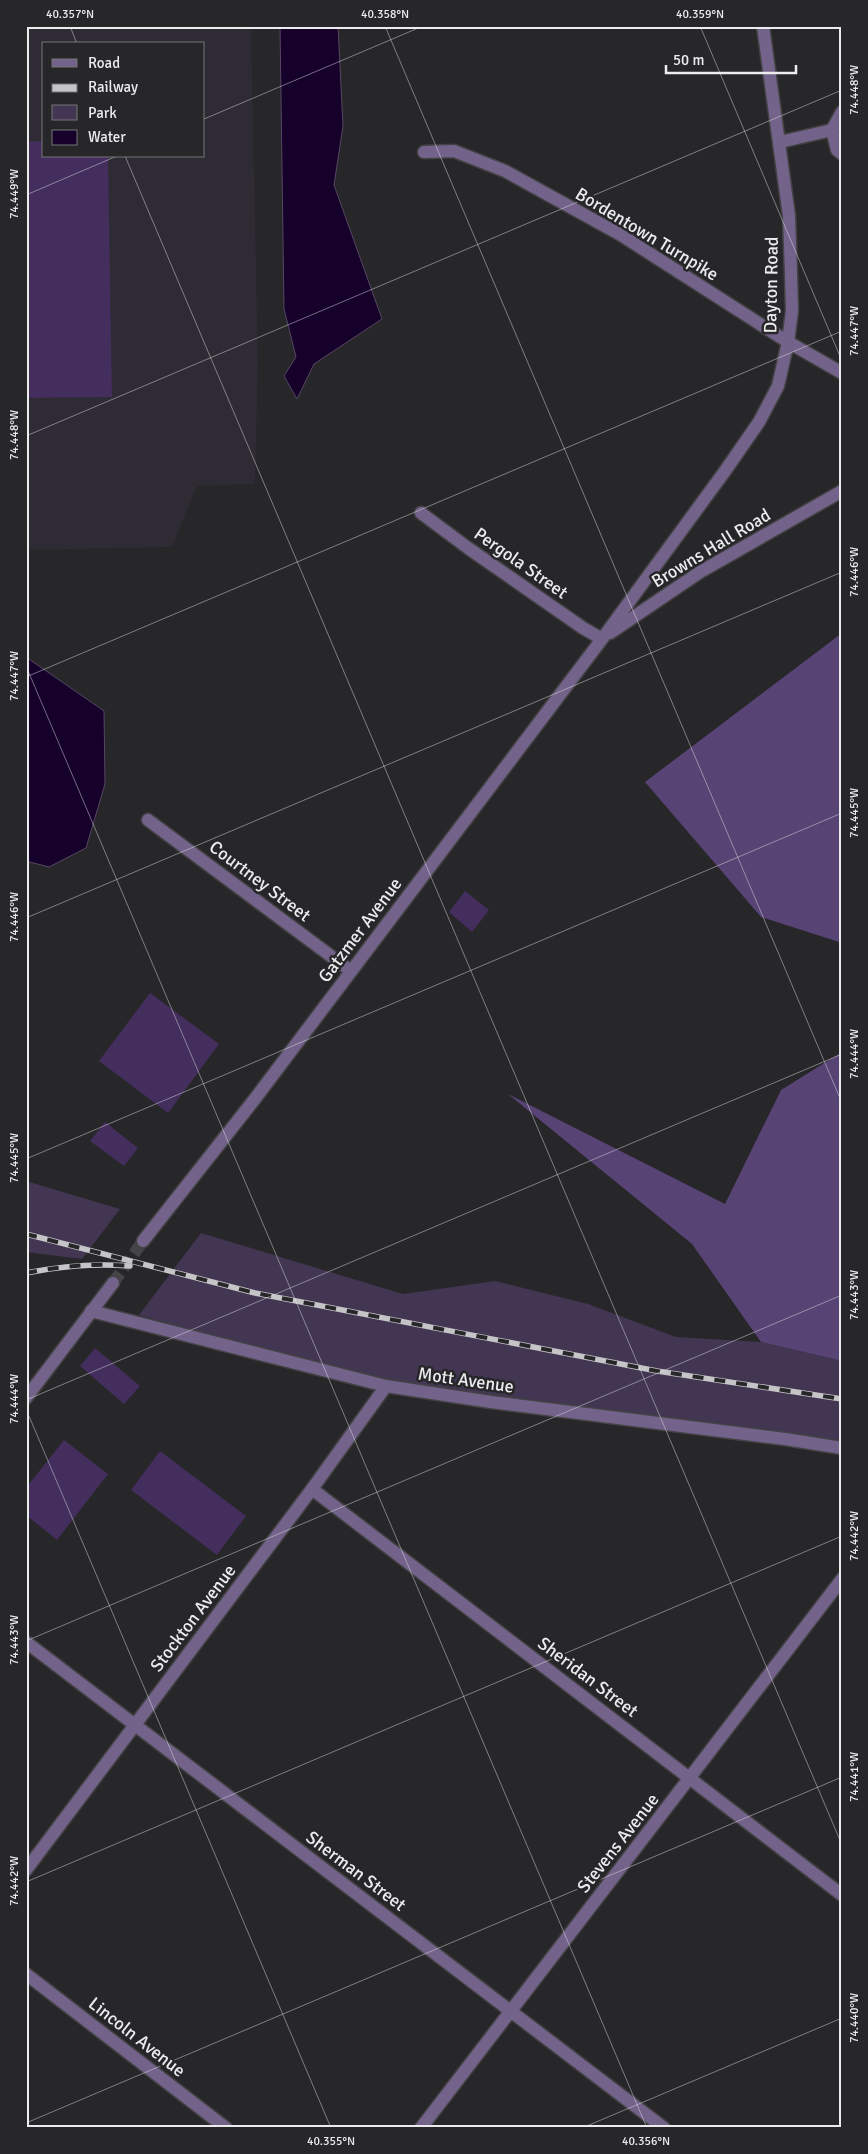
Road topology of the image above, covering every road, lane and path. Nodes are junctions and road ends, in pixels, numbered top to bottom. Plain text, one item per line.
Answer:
1 (763, 26) edge
2 (842, 112) edge
3 (832, 130) junction
4 (780, 142) junction
5 (424, 152) dead end
6 (842, 154) edge
7 (788, 342) junction
8 (842, 373) edge
9 (842, 491) edge
10 (421, 513) dead end
11 (602, 639) junction
12 (148, 820) dead end
13 (351, 971) junction
14 (143, 1241) tunnel mouth
15 (113, 1283) tunnel mouth
16 (91, 1311) junction
17 (386, 1386) junction
18 (26, 1398) edge
19 (842, 1448) edge
20 (312, 1489) junction
21 (842, 1579) edge
22 (26, 1642) edge
23 (135, 1724) junction
24 (691, 1777) junction
25 (26, 1870) edge
26 (842, 1895) edge
27 (26, 1974) edge
28 (510, 2011) junction
29 (226, 2128) edge
30 (421, 2128) edge
31 (664, 2128) edge

1 - 4 street, Dayton Road
2 - 3 street
3 - 4 street
3 - 6 street
4 - 7 street, Dayton Road
5 - 7 street, Bordentown Turnpike
7 - 8 street, Bordentown Turnpike
7 - 11 street, Dayton Road
9 - 11 street, Browns Hall Road
10 - 11 street, Pergola Street
11 - 13 street, Gatzmer Avenue
12 - 13 street, Courtney Street
13 - 14 street, Gatzmer Avenue
15 - 16 street
16 - 17 street, Mott Avenue
16 - 18 street
17 - 19 street, Mott Avenue
17 - 20 street, Stockton Avenue
20 - 23 street, Stockton Avenue
20 - 24 street, Sheridan Street
21 - 24 street, Stevens Avenue
22 - 23 street, Sherman Street
23 - 25 street, Stockton Avenue
23 - 28 street, Sherman Street
24 - 26 street, Sheridan Street
24 - 28 street, Stevens Avenue
27 - 29 street, Lincoln Avenue
28 - 30 street, Stevens Avenue
28 - 31 street, Sherman Street

